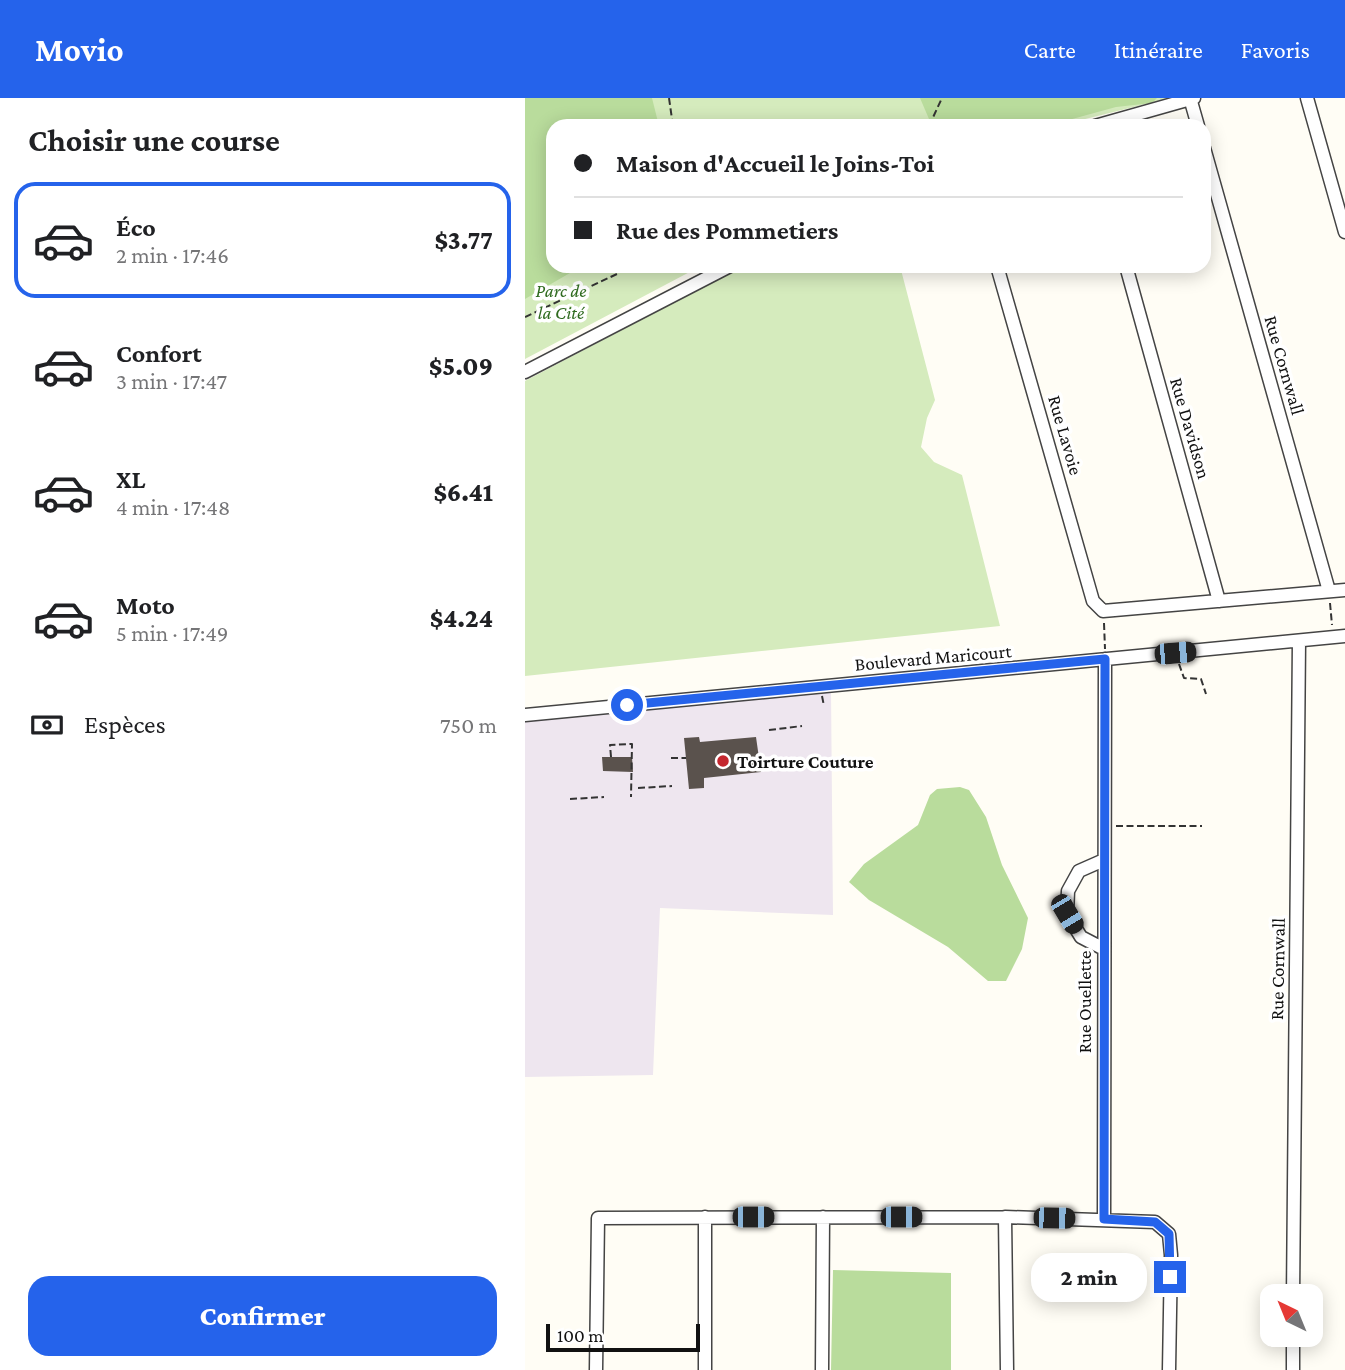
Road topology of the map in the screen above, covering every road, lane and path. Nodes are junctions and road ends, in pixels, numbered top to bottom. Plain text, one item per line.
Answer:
1 (669, 98) edge
2 (942, 98) edge
3 (1191, 98) edge
4 (1307, 98) edge
5 (672, 119) edge
6 (932, 119) edge
7 (1119, 119) edge
8 (1196, 119) edge
9 (1211, 173) edge
10 (1345, 232) edge
11 (618, 273) edge
12 (716, 273) edge
13 (999, 273) edge
14 (1128, 273) edge
15 (525, 317) edge
16 (525, 372) edge
17 (1345, 590) edge
18 (1329, 595) junction
19 (1219, 601) junction
20 (1103, 616) junction
21 (1332, 626) dead end
22 (1104, 634) junction
23 (1345, 636) edge
24 (1095, 641) dead end
25 (1300, 641) junction
26 (1113, 642) dead end
27 (1175, 653) junction
28 (1105, 659) junction
29 (1206, 694) dead end
30 (525, 715) edge
31 (802, 726) dead end
32 (769, 730) dead end
33 (638, 743) dead end
34 (632, 744) junction
35 (611, 757) dead end
36 (671, 758) dead end
37 (686, 758) dead end
38 (760, 764) dead end
39 (772, 764) dead end
40 (672, 786) dead end
41 (638, 788) dead end
42 (604, 797) dead end
43 (631, 797) dead end
44 (570, 799) dead end
45 (1104, 826) junction
46 (1202, 826) dead end
47 (1104, 860) junction
48 (1104, 949) junction
49 (705, 1217) junction
50 (823, 1217) junction
51 (1005, 1217) junction
52 (1104, 1219) junction
53 (1293, 1284) edge
54 (1293, 1348) edge
55 (596, 1370) edge
56 (705, 1370) edge
57 (822, 1370) edge
58 (1007, 1370) edge
59 (1169, 1370) edge
60 (1293, 1370) edge

1 - 5 path
2 - 6 path
3 - 7 street
3 - 8 street
4 - 10 street
9 - 18 street, Rue Cornwall
11 - 15 path
12 - 16 street
13 - 20 street, Rue Lavoie
14 - 19 street, Rue Davidson
17 - 18 street
18 - 19 street
18 - 21 path
19 - 20 street
20 - 22 path
22 - 24 path
22 - 26 path
22 - 28 path
23 - 25 street, Boulevard Maricourt
25 - 27 street, Boulevard Maricourt
25 - 53 street, Rue Cornwall
27 - 28 street, Boulevard Maricourt
27 - 29 path
28 - 30 street, Boulevard Maricourt
28 - 45 street, Rue Ouellette
31 - 32 path
33 - 34 path
34 - 35 path
34 - 43 path
36 - 37 path
38 - 39 path
40 - 41 path
42 - 44 path
45 - 46 path
45 - 47 street, Rue Ouellette
47 - 48 street, Rue Ouellette
47 - 48 street
48 - 52 street, Rue Ouellette
49 - 50 street
49 - 55 street
49 - 56 street
50 - 51 street
50 - 57 street
51 - 52 street
51 - 58 street
52 - 59 street
54 - 60 street

